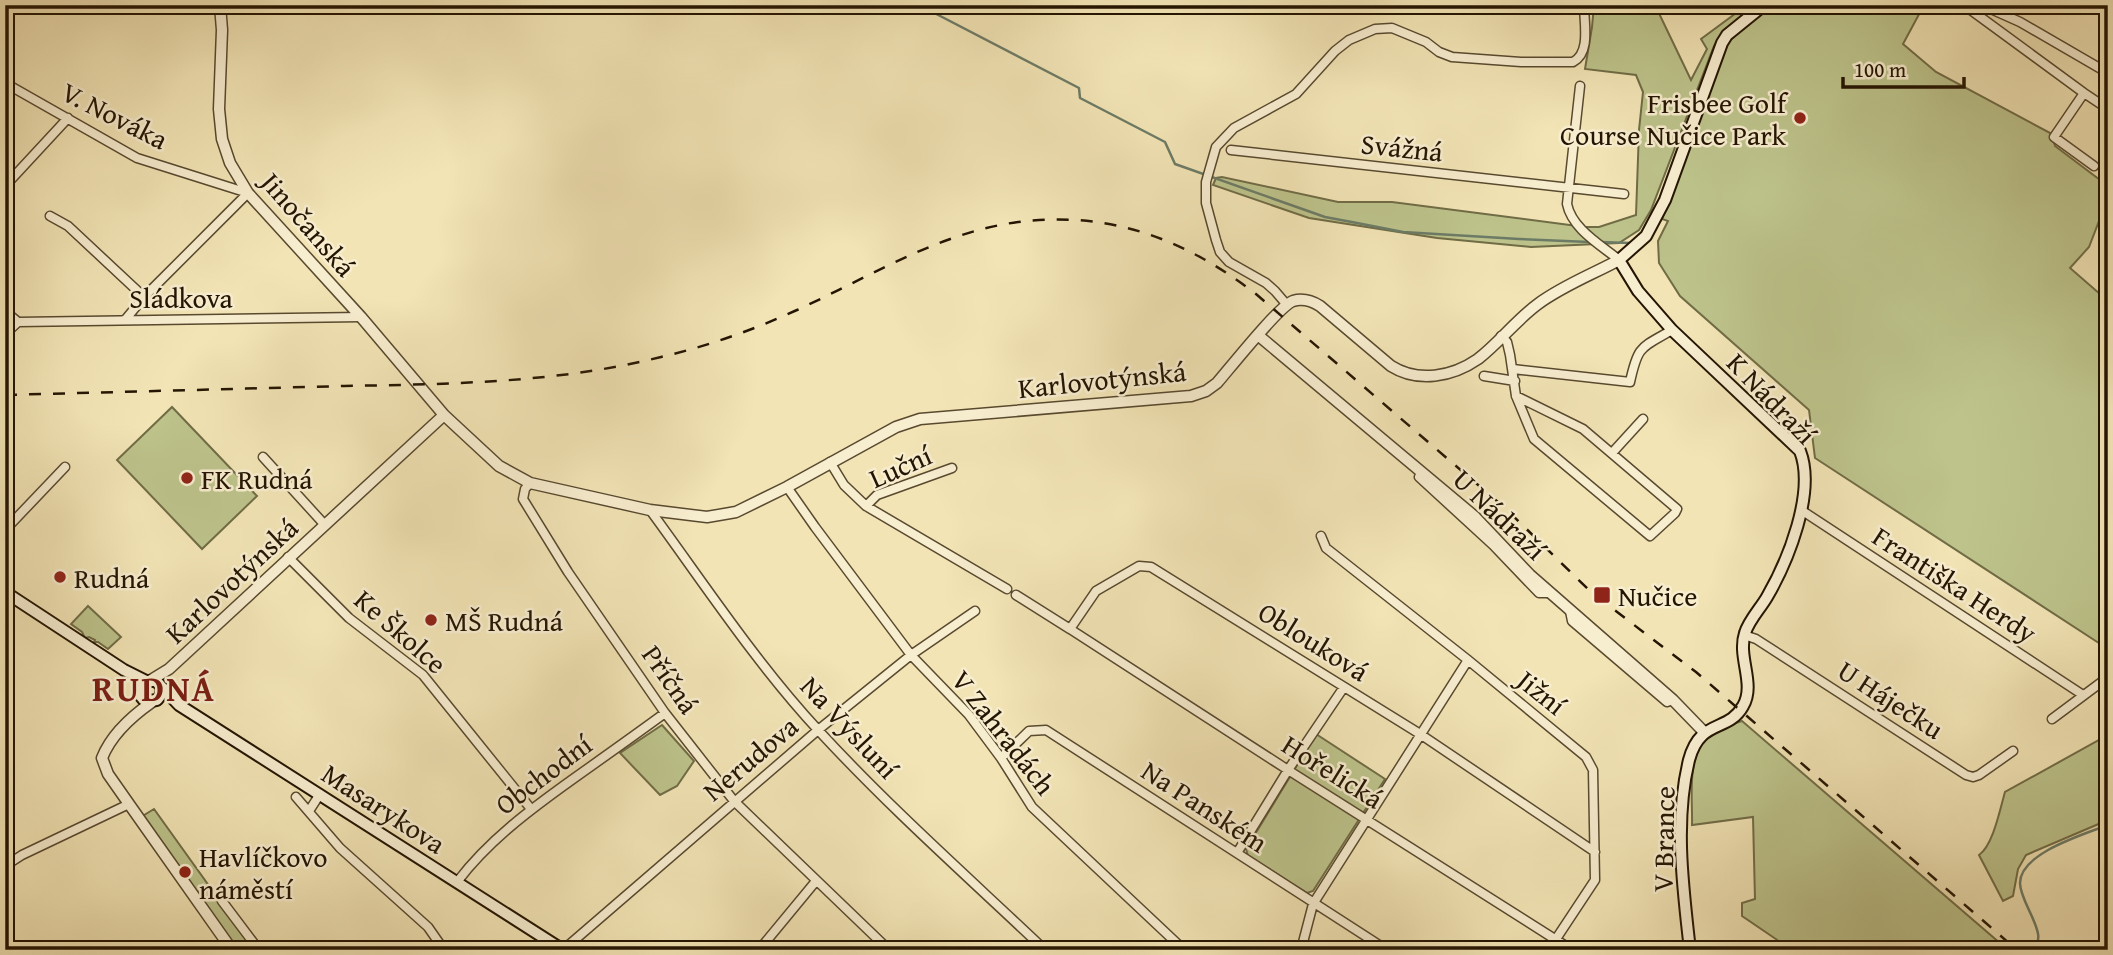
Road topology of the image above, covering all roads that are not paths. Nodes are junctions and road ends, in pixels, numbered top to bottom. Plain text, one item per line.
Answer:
1 (220, 5) edge
2 (1584, 5) edge
3 (1763, 5) edge
4 (1964, 5) edge
5 (1982, 5) edge
6 (2108, 73) edge
7 (7, 86) edge
8 (1580, 86) dead end
9 (2084, 93) junction
10 (2108, 108) edge
11 (68, 118) junction
12 (1231, 150) dead end
13 (2094, 166) dead end
14 (5, 186) edge
15 (1569, 188) junction
16 (248, 193) junction
17 (1624, 194) dead end
18 (50, 216) dead end
19 (1619, 260) junction
20 (144, 297) junction
21 (1287, 305) junction
22 (5, 311) edge
23 (361, 317) junction
24 (125, 320) junction
25 (18, 322) junction
26 (1672, 330) junction
27 (5, 334) edge
28 (1259, 336) junction
29 (1501, 336) junction
30 (1513, 369) junction
31 (1484, 376) dead end
32 (1515, 381) junction
33 (1516, 396) junction
34 (444, 415) junction
35 (1643, 419) dead end
36 (1612, 453) junction
37 (263, 457) dead end
38 (830, 463) junction
39 (65, 467) dead end
40 (952, 468) dead end
41 (530, 482) junction
42 (787, 487) junction
43 (866, 506) junction
44 (650, 510) junction
45 (1801, 510) junction
46 (324, 524) junction
47 (5, 530) edge
48 (1321, 536) dead end
49 (288, 557) junction
50 (1007, 589) dead end
51 (5, 592) edge
52 (1016, 594) dead end
53 (975, 611) dead end
54 (1070, 629) junction
55 (1744, 635) junction
56 (911, 655) junction
57 (1468, 660) junction
58 (169, 669) junction
59 (124, 670) junction
60 (2107, 678) edge
61 (148, 680) junction
62 (161, 688) junction
63 (1344, 688) junction
64 (139, 693) junction
65 (2083, 695) junction
66 (154, 702) junction
67 (179, 705) junction
68 (136, 713) junction
69 (665, 713) junction
70 (2052, 719) dead end
71 (818, 730) junction
72 (1704, 732) junction
73 (1420, 734) junction
74 (2013, 751) dead end
75 (1001, 758) junction
76 (1289, 771) junction
77 (320, 794) junction
78 (296, 797) dead end
79 (734, 801) junction
80 (129, 804) junction
81 (531, 809) junction
82 (309, 811) junction
83 (1367, 820) junction
84 (1595, 852) junction
85 (1237, 853) junction
86 (5, 866) edge
87 (816, 881) junction
88 (457, 882) junction
89 (222, 901) dead end
90 (1313, 904) junction
91 (1556, 939) junction
92 (762, 946) edge
93 (232, 950) edge
94 (259, 950) edge
95 (444, 950) edge
96 (563, 950) edge
97 (772, 950) edge
98 (889, 950) edge
99 (1045, 950) edge
100 (1184, 950) edge
101 (1301, 950) edge
102 (1387, 950) edge
103 (1572, 950) edge
104 (1690, 950) edge

1 - 16 street, Jinočanská
2 - 21 street
3 - 19 main road
4 - 9 street
5 - 6 street
7 - 11 street, V. Nováka
8 - 15 street
9 - 10 street
9 - 13 street
11 - 14 street
11 - 16 street, V. Nováka
12 - 15 street, Svážná
15 - 17 street, Svážná
15 - 19 street
16 - 20 street
16 - 23 street, Jinočanská
18 - 20 street
19 - 26 main road, K Nádraží
19 - 29 street
20 - 24 street
21 - 28 street, Karlovotýnská
21 - 29 street
22 - 25 street
23 - 24 street, Sládkova
23 - 34 street, Jinočanská
24 - 25 street, Sládkova
25 - 27 street
26 - 30 street
26 - 45 main road, K Nádraží
28 - 38 street, Karlovotýnská
28 - 72 street, U Nádraží
29 - 30 street
30 - 32 street
31 - 32 street
32 - 33 street
33 - 36 street
33 - 36 street
34 - 41 street, Karlovotýnská
34 - 46 street, Karlovotýnská
35 - 36 street
37 - 46 street, Karlovotýnská
38 - 42 street, Karlovotýnská
38 - 43 street
39 - 47 street
40 - 43 street, Luční
41 - 44 street, Karlovotýnská
41 - 69 street, Příčná
42 - 44 street, Karlovotýnská
42 - 56 street, V Zahradách
43 - 50 street
44 - 71 street, Na Výsluní
45 - 55 main road, K Nádraží
45 - 65 street, Františka Herdy
46 - 49 street, Karlovotýnská
48 - 57 street, Jižní
49 - 58 street, Karlovotýnská
49 - 81 street, Ke Školce
51 - 59 main road
52 - 54 street
53 - 56 street, Nerudova
54 - 63 street, Oblouková
54 - 76 street, Hořelická
55 - 72 main road
55 - 74 street, U Háječku
56 - 71 street, Nerudova
56 - 75 street, V Zahradách
57 - 73 street
57 - 84 street, Jižní
58 - 61 street
58 - 62 street
59 - 61 main road
59 - 64 main road
60 - 65 street
61 - 62 main road
61 - 64 main road
62 - 66 main road
62 - 67 main road
63 - 73 street, Oblouková
63 - 76 street
64 - 66 main road
64 - 68 street
65 - 70 street
66 - 67 main road
66 - 68 street
67 - 77 main road, Masarykova
68 - 80 street
69 - 79 street, Příčná
69 - 81 street, Obchodní
71 - 79 street, Nerudova
71 - 99 street, Na Výsluní
72 - 104 main road, V Brance
73 - 83 street
73 - 84 street, Oblouková
75 - 85 street, Na Panském
75 - 100 street, V Zahradách
76 - 83 street, Hořelická
76 - 85 street
77 - 82 street
77 - 88 main road, Masarykova
78 - 82 street
79 - 87 street, Příčná
79 - 96 street, Nerudova
80 - 86 street
80 - 93 street
81 - 88 street, Obchodní
82 - 95 street
83 - 90 street
83 - 91 street, Hořelická
84 - 91 street, Jižní
85 - 90 street, Na Panském
87 - 92 street
87 - 98 street, Příčná
88 - 96 main road, Masarykova
89 - 94 street
90 - 101 street
90 - 102 street, Na Panském
91 - 103 street, Hořelická
92 - 97 street

